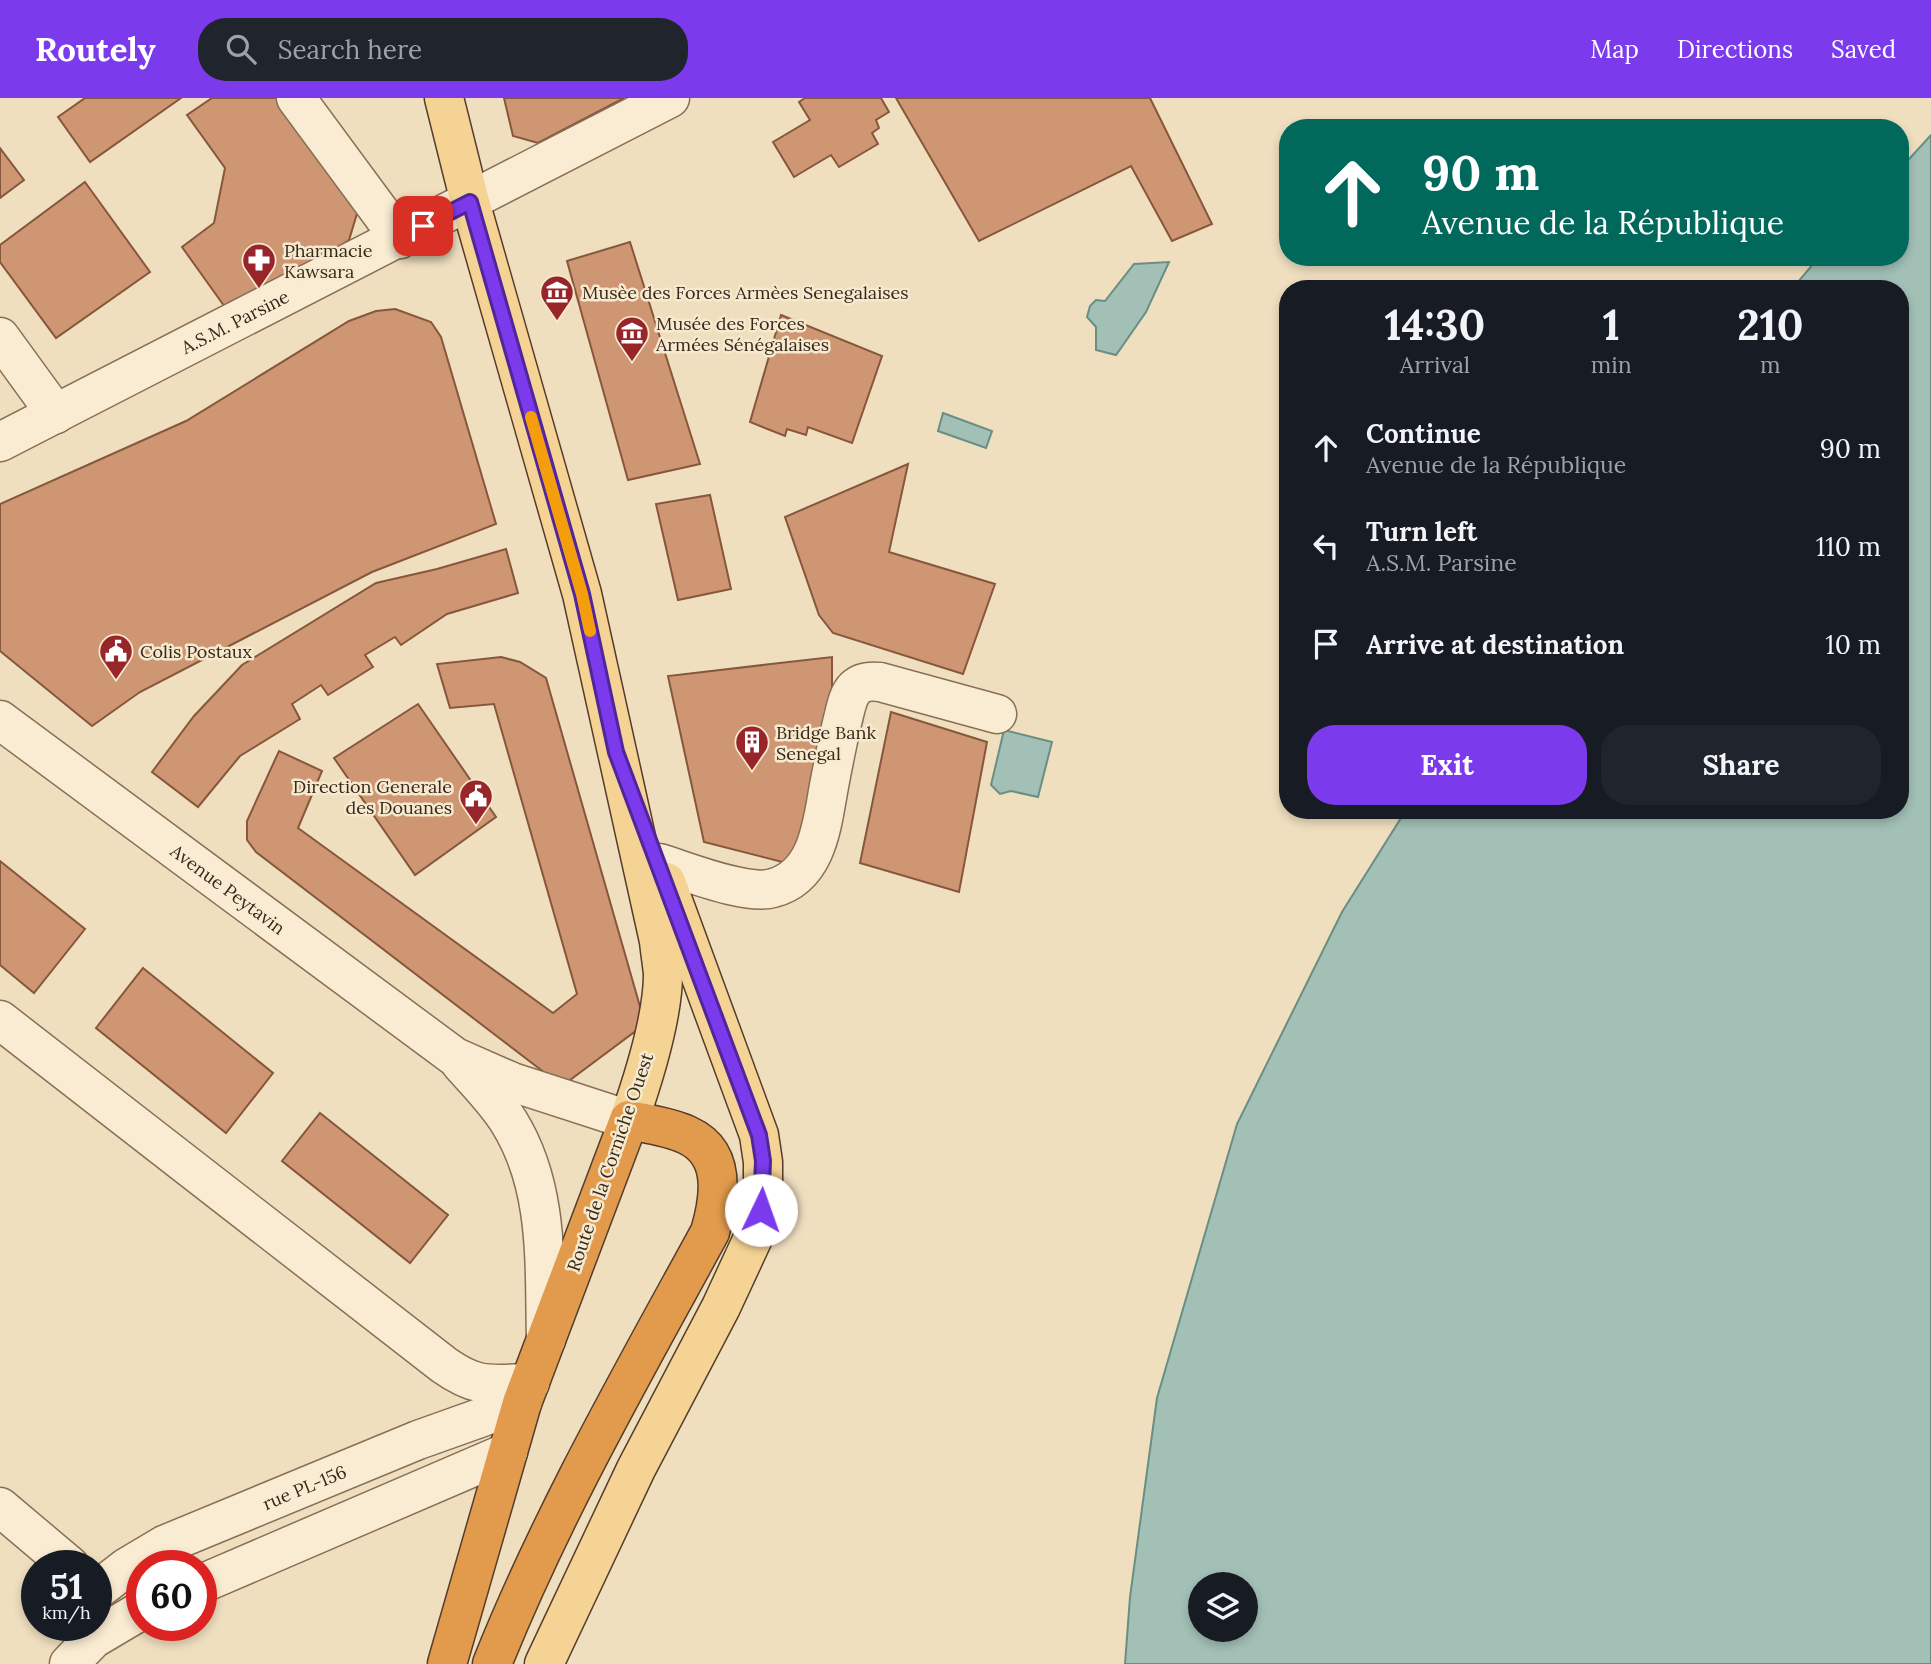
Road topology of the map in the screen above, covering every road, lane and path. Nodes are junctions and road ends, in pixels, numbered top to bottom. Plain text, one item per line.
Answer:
1 (296, 98) edge
2 (444, 98) edge
3 (670, 98) edge
4 (470, 202) junction
5 (400, 239) junction
6 (0, 337) edge
7 (56, 414) junction
8 (0, 442) edge
9 (997, 713) dead end
10 (0, 720) edge
11 (616, 752) junction
12 (659, 863) junction
13 (0, 1020) edge
14 (455, 1056) junction
15 (629, 1120) junction
16 (546, 1344) junction
17 (526, 1393) junction
18 (508, 1452) junction
19 (0, 1507) edge
20 (50, 1550) edge
21 (112, 1574) edge
22 (217, 1577) edge
23 (126, 1619) edge
24 (67, 1641) edge
25 (60, 1664) edge
26 (69, 1664) edge
27 (447, 1664) edge
28 (492, 1664) edge
29 (544, 1664) edge

1 - 5 street
2 - 4 main road
3 - 4 street, A.S.M. Parsine
4 - 5 street, A.S.M. Parsine
4 - 11 main road
5 - 7 street, A.S.M. Parsine
6 - 7 street
7 - 8 street, A.S.M. Parsine
9 - 12 street
10 - 14 street, Avenue Peytavin
11 - 12 main road
11 - 15 main road, Route de la Corniche Ouest
12 - 29 main road
13 - 17 street
14 - 15 street
14 - 16 street
15 - 16 highway, Route de la Corniche Ouest
15 - 28 highway
16 - 17 highway, Route de la Corniche Ouest
17 - 18 highway, Route de la Corniche Ouest
17 - 21 street, rue PL-156
18 - 22 street
18 - 27 highway, Route de la Corniche Ouest
19 - 20 street
23 - 26 street
24 - 25 street

